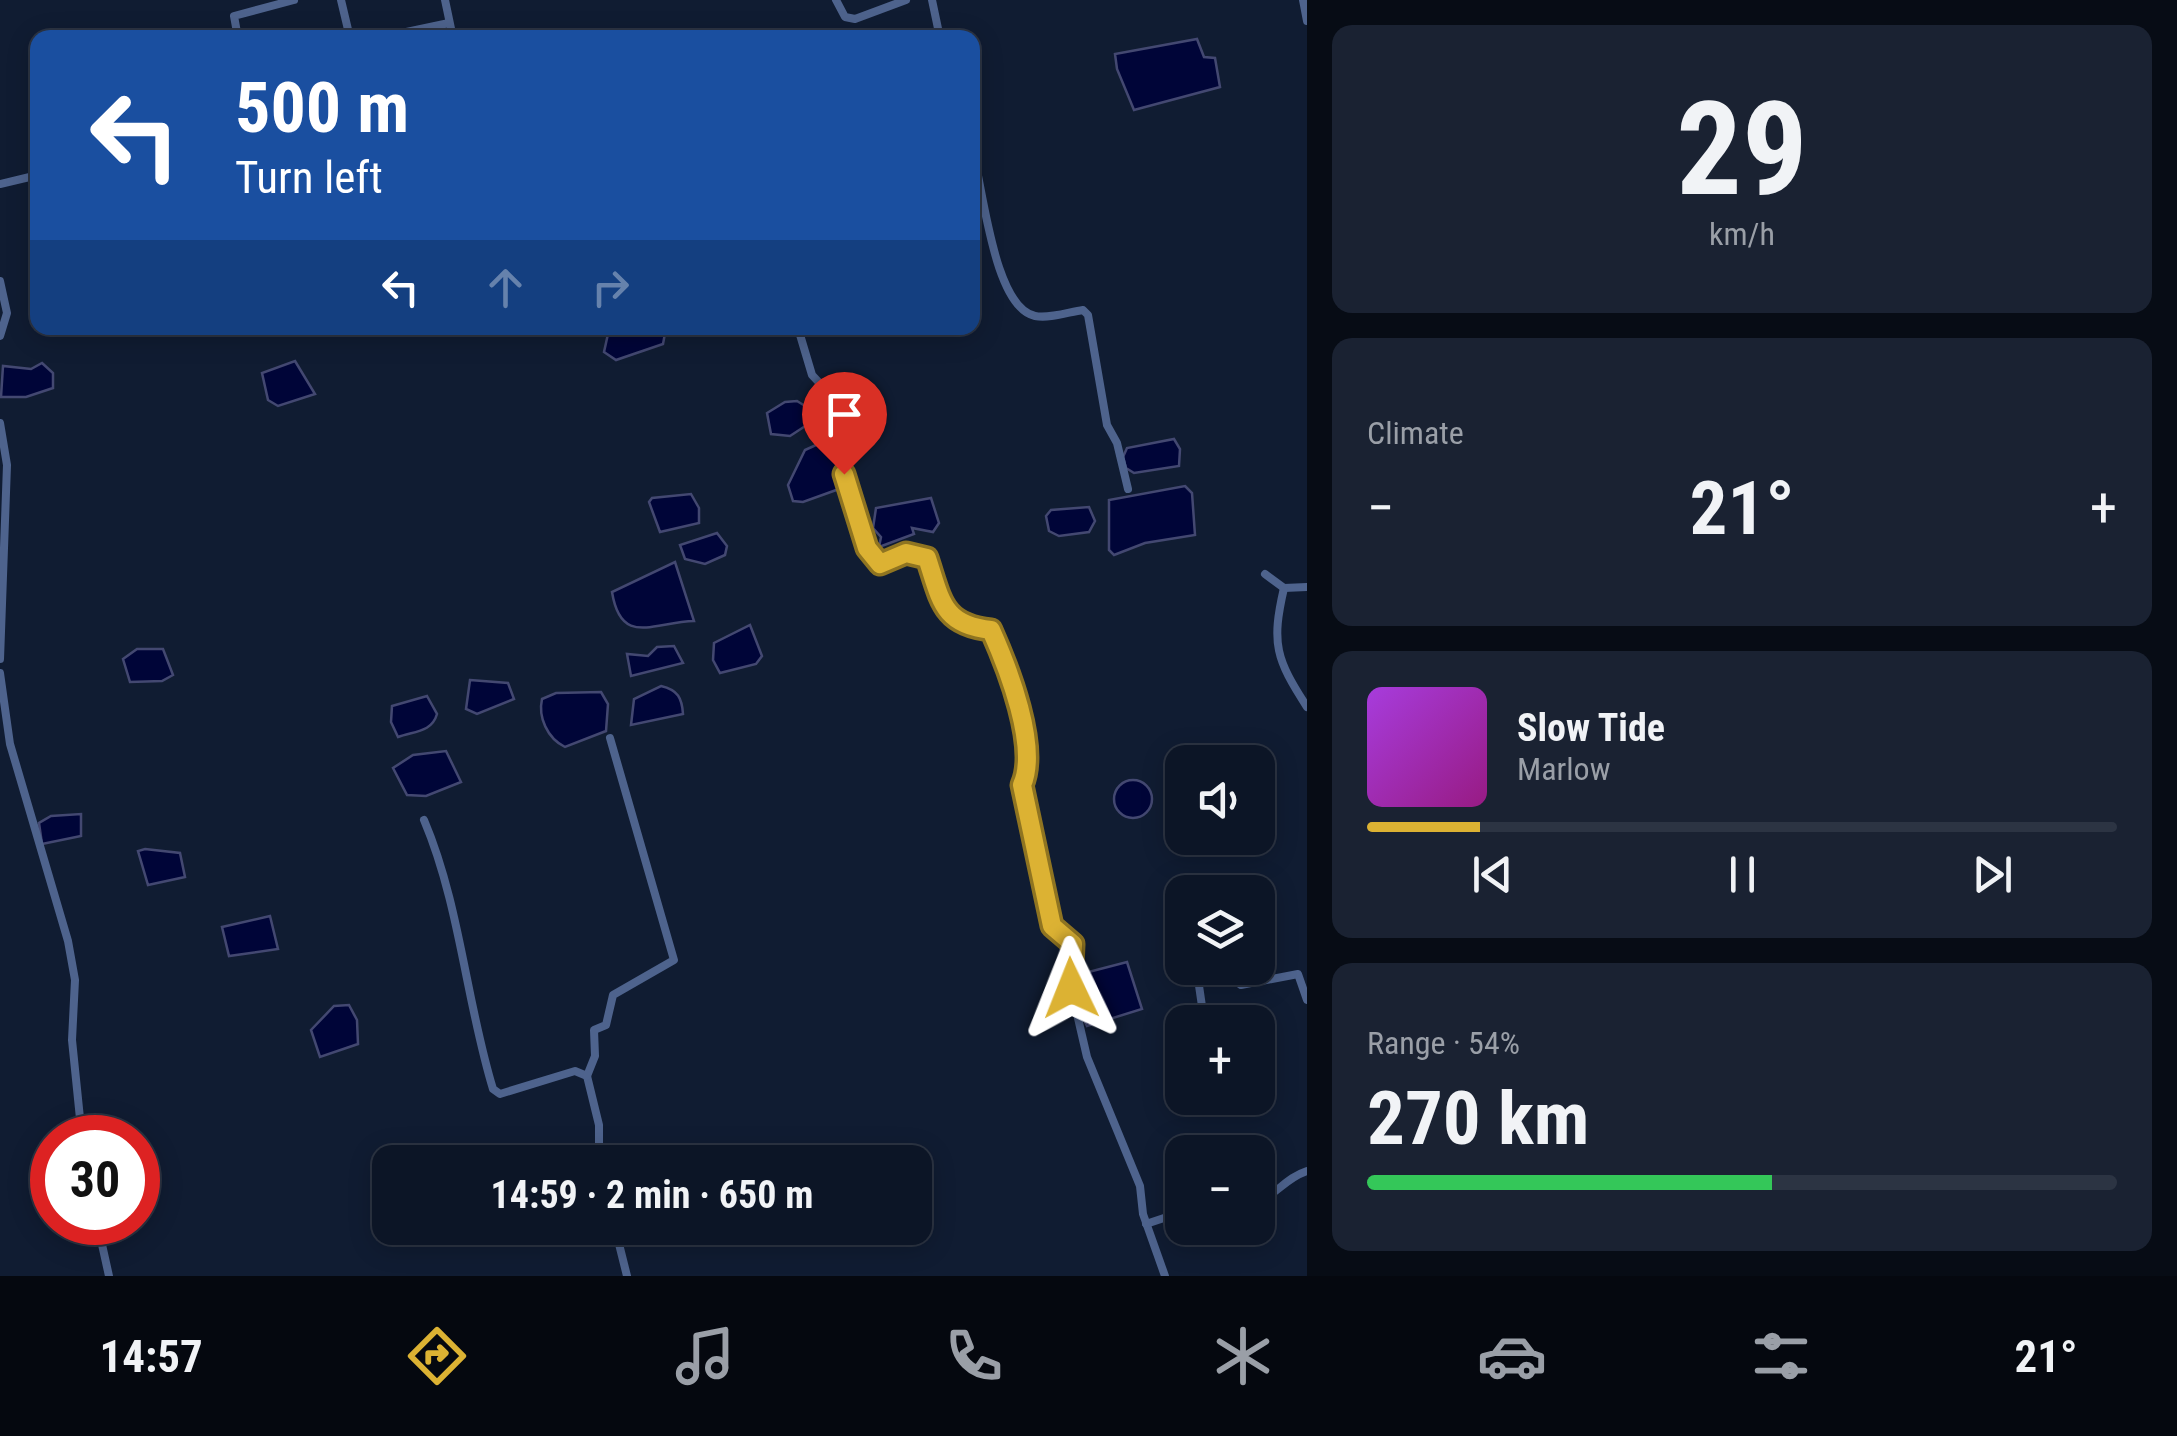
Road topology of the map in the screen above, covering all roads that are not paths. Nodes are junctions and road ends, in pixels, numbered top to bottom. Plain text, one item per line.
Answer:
1 (294, 0) edge
2 (341, 0) edge
3 (444, 0) edge
4 (836, 0) edge
5 (906, 0) edge
6 (932, 0) edge
7 (1303, 0) edge
8 (1307, 21) edge
9 (449, 23) junction
10 (237, 30) edge
11 (348, 30) edge
12 (416, 30) edge
13 (451, 30) edge
14 (938, 30) edge
15 (30, 177) edge
16 (0, 184) edge
17 (980, 195) edge
18 (0, 281) edge
19 (800, 335) edge
20 (0, 336) edge
21 (0, 423) edge
22 (1128, 489) dead end
23 (1265, 574) dead end
24 (1307, 587) edge
25 (1284, 588) junction
26 (0, 659) edge
27 (0, 672) edge
28 (1307, 707) edge
29 (610, 738) dead end
30 (424, 820) dead end
31 (1275, 978) edge
32 (1307, 1000) edge
33 (587, 1076) junction
34 (80, 1115) edge
35 (599, 1145) edge
36 (1307, 1171) edge
37 (1275, 1191) edge
38 (1165, 1218) edge
39 (1146, 1224) junction
40 (103, 1245) edge
41 (619, 1245) edge
42 (110, 1276) edge
43 (627, 1276) edge
44 (1165, 1276) edge

1 - 10 street
2 - 11 street
3 - 9 street
4 - 5 street
6 - 14 street
7 - 8 street
9 - 12 street
9 - 13 street
15 - 16 street
17 - 22 street
18 - 20 street
19 - 39 street
21 - 26 street
23 - 25 street
24 - 25 street
25 - 28 street
27 - 34 street
29 - 33 street
30 - 33 street
31 - 32 street
33 - 35 street
36 - 37 street
38 - 39 street
39 - 44 street
40 - 42 street
41 - 43 street

